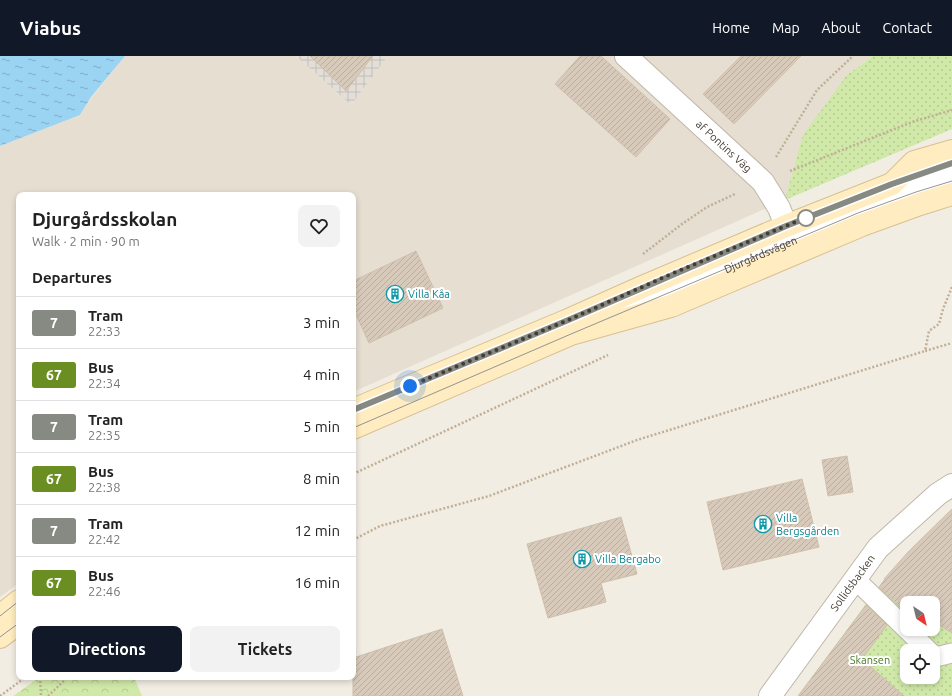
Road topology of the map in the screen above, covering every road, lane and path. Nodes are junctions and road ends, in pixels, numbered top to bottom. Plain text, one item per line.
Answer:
1 (626, 56) edge
2 (853, 56) edge
3 (952, 151) edge
4 (952, 163) edge
5 (952, 181) edge
6 (763, 182) junction
7 (892, 184) junction
8 (952, 194) edge
9 (792, 240) junction
10 (952, 287) edge
11 (952, 343) edge
12 (924, 352) junction
13 (608, 355) dead end
14 (356, 409) edge
15 (356, 427) edge
16 (356, 473) edge
17 (952, 485) edge
18 (356, 538) edge
19 (855, 579) junction
20 (16, 603) edge
21 (0, 616) edge
22 (16, 625) edge
23 (0, 637) edge
24 (922, 644) edge
25 (952, 653) edge
26 (940, 656) edge
27 (22, 680) edge
28 (40, 680) edge
29 (65, 680) edge
30 (0, 696) edge
31 (42, 696) edge
32 (48, 696) edge
33 (770, 696) edge

1 - 6 street, af Pontins Väg
2 - 6 path
3 - 7 street, Djurgårdsvägen
4 - 7 street, Djurgårdsvägen
5 - 9 street, Djurgårdsvägen
6 - 9 street, af Pontins Väg
7 - 9 street, Djurgårdsvägen
8 - 9 street, Djurgårdsvägen
9 - 14 street, Djurgårdsvägen
9 - 15 street, Djurgårdsvägen
10 - 12 path
11 - 12 path
12 - 18 path
13 - 16 path
17 - 19 street, Sollidsbacken
19 - 24 lane
19 - 33 street, Sollidsbacken
20 - 21 street
22 - 23 street
25 - 26 lane
27 - 30 path
28 - 31 path
29 - 32 path

